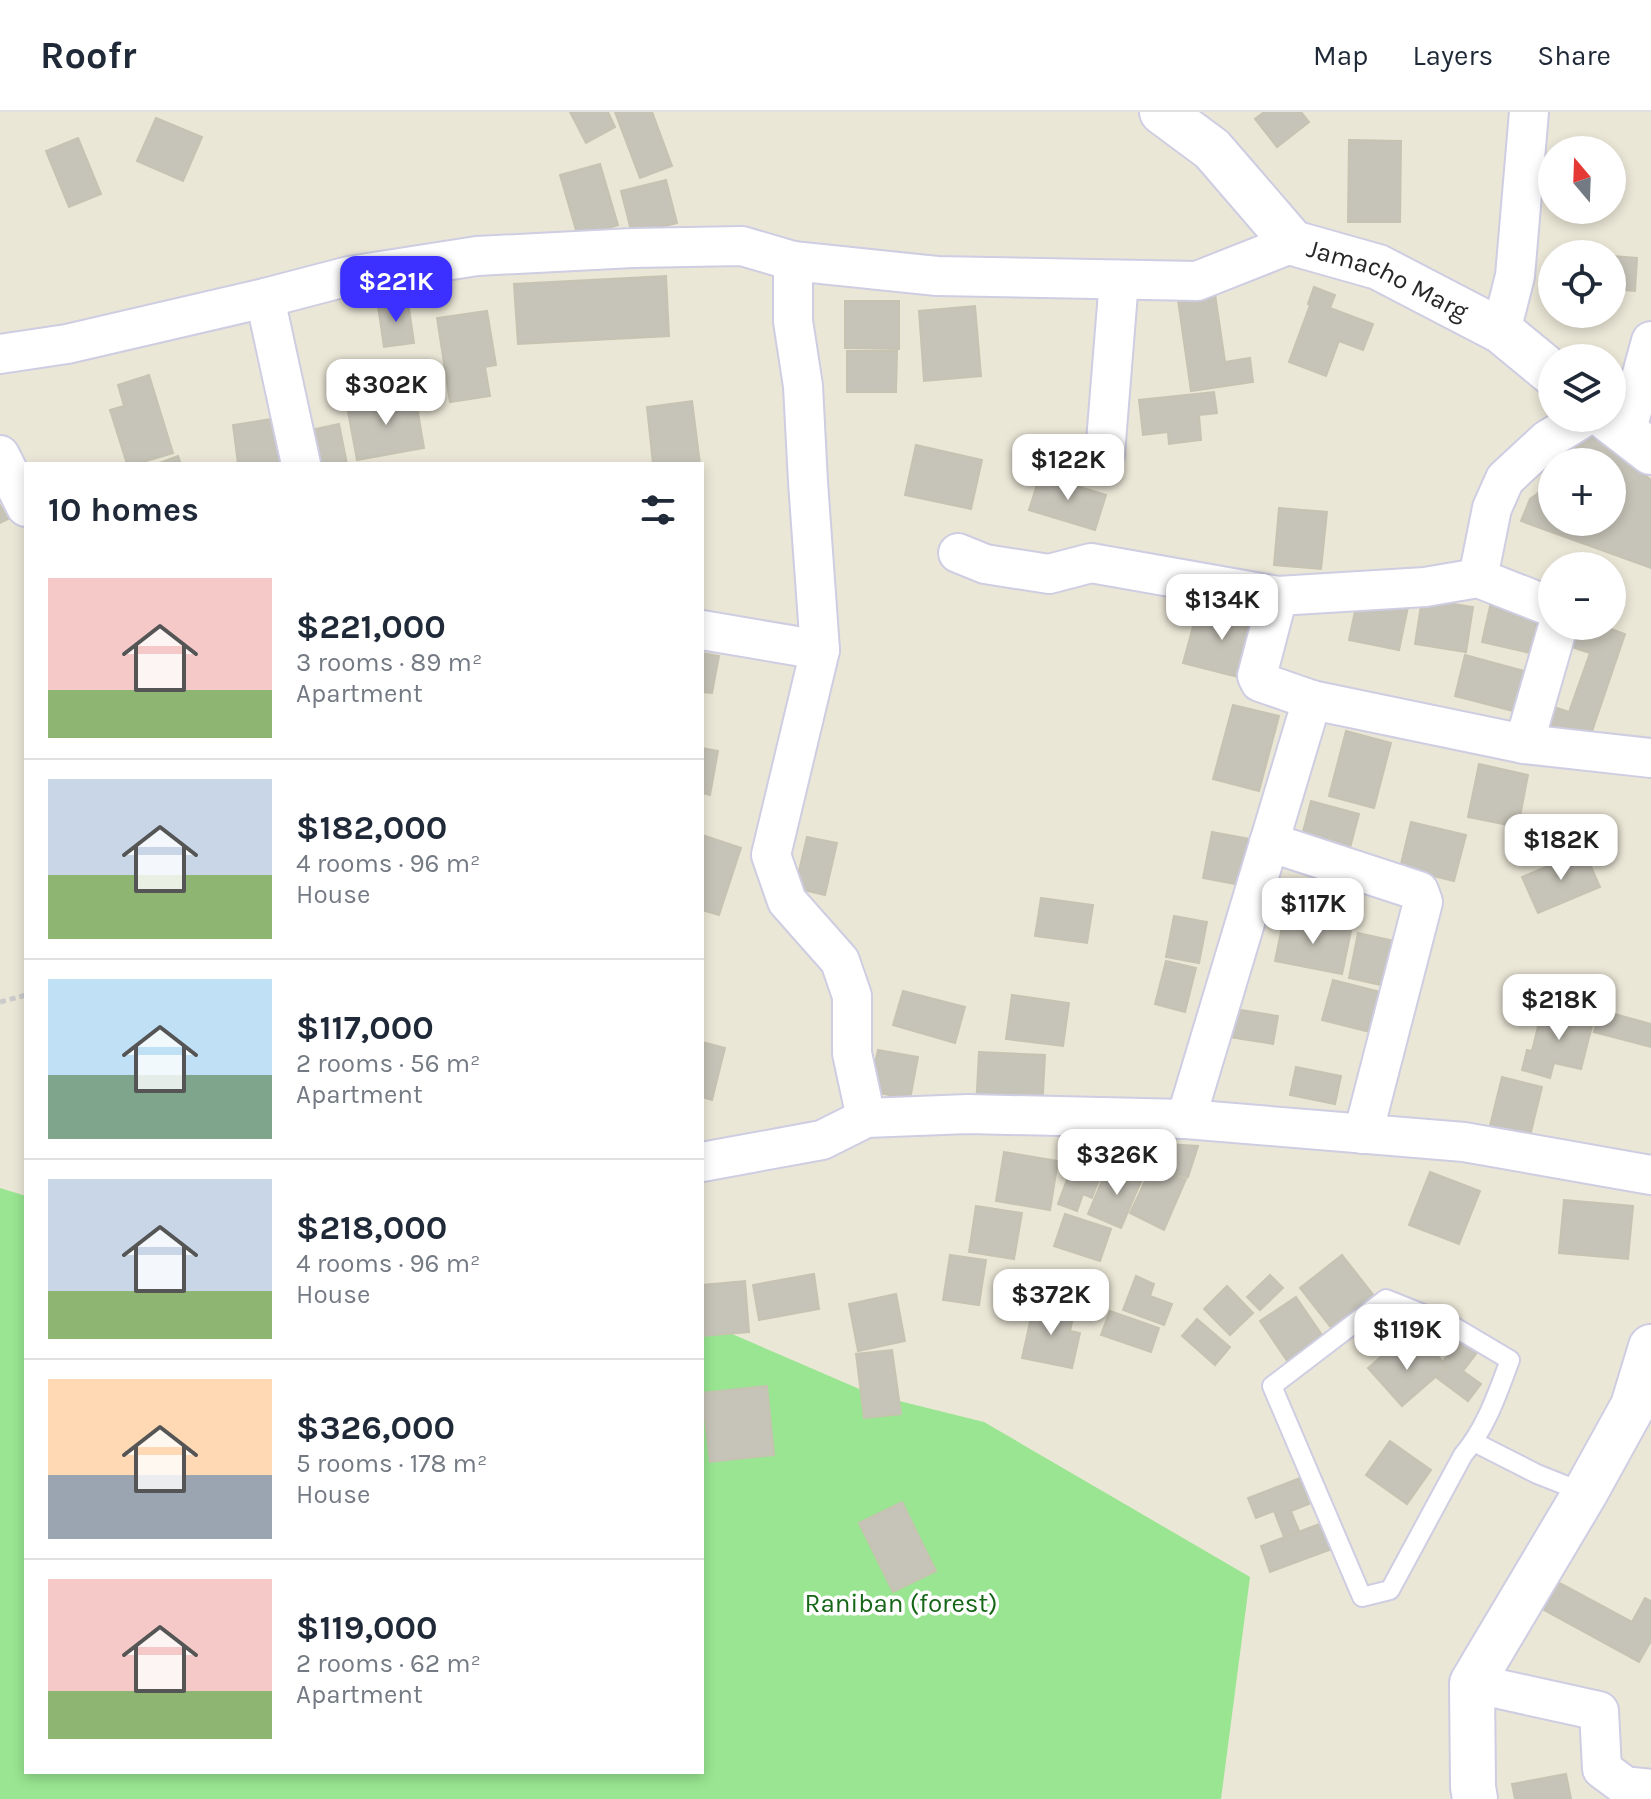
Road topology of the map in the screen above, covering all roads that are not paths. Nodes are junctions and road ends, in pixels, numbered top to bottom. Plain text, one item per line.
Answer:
1 (1162, 112) edge
2 (1529, 112) edge
3 (1293, 243) junction
4 (793, 261) junction
5 (1119, 280) junction
6 (265, 298) junction
7 (1501, 331) junction
8 (1651, 341) edge
9 (0, 354) edge
10 (1538, 361) edge
11 (1560, 432) edge
12 (1628, 434) edge
13 (1105, 454) dead end
14 (0, 455) edge
15 (301, 462) edge
16 (24, 503) edge
17 (958, 553) dead end
18 (1478, 578) junction
19 (1278, 596) junction
20 (1538, 602) edge
21 (704, 630) edge
22 (1554, 640) edge
23 (820, 650) junction
24 (1312, 700) junction
25 (1524, 744) junction
26 (1651, 758) edge
27 (1269, 842) junction
28 (866, 1118) junction
29 (1186, 1119) junction
30 (1363, 1134) junction
31 (704, 1162) edge
32 (1651, 1175) edge
33 (1651, 1347) edge
34 (1474, 1442) junction
35 (1585, 1493) junction
36 (1472, 1683) junction
37 (1651, 1789) edge
38 (1475, 1799) edge

1 - 3 street, Jamacho Marg
2 - 7 street
3 - 5 street
3 - 7 street, Jamacho Marg
4 - 5 street
4 - 6 street
4 - 23 street
5 - 13 street
6 - 9 street
6 - 15 street
7 - 10 street, Jamacho Marg
8 - 12 street
11 - 18 street
14 - 16 street
17 - 19 street
18 - 19 street
18 - 20 street
19 - 24 street
21 - 23 street
22 - 25 street
23 - 28 street
24 - 25 street
24 - 27 street
25 - 26 street
27 - 29 street
27 - 30 street
28 - 29 street
28 - 31 street
29 - 30 street
30 - 32 street
33 - 35 street
34 - 34 lane
34 - 35 lane
35 - 36 street
36 - 37 street
36 - 38 street

